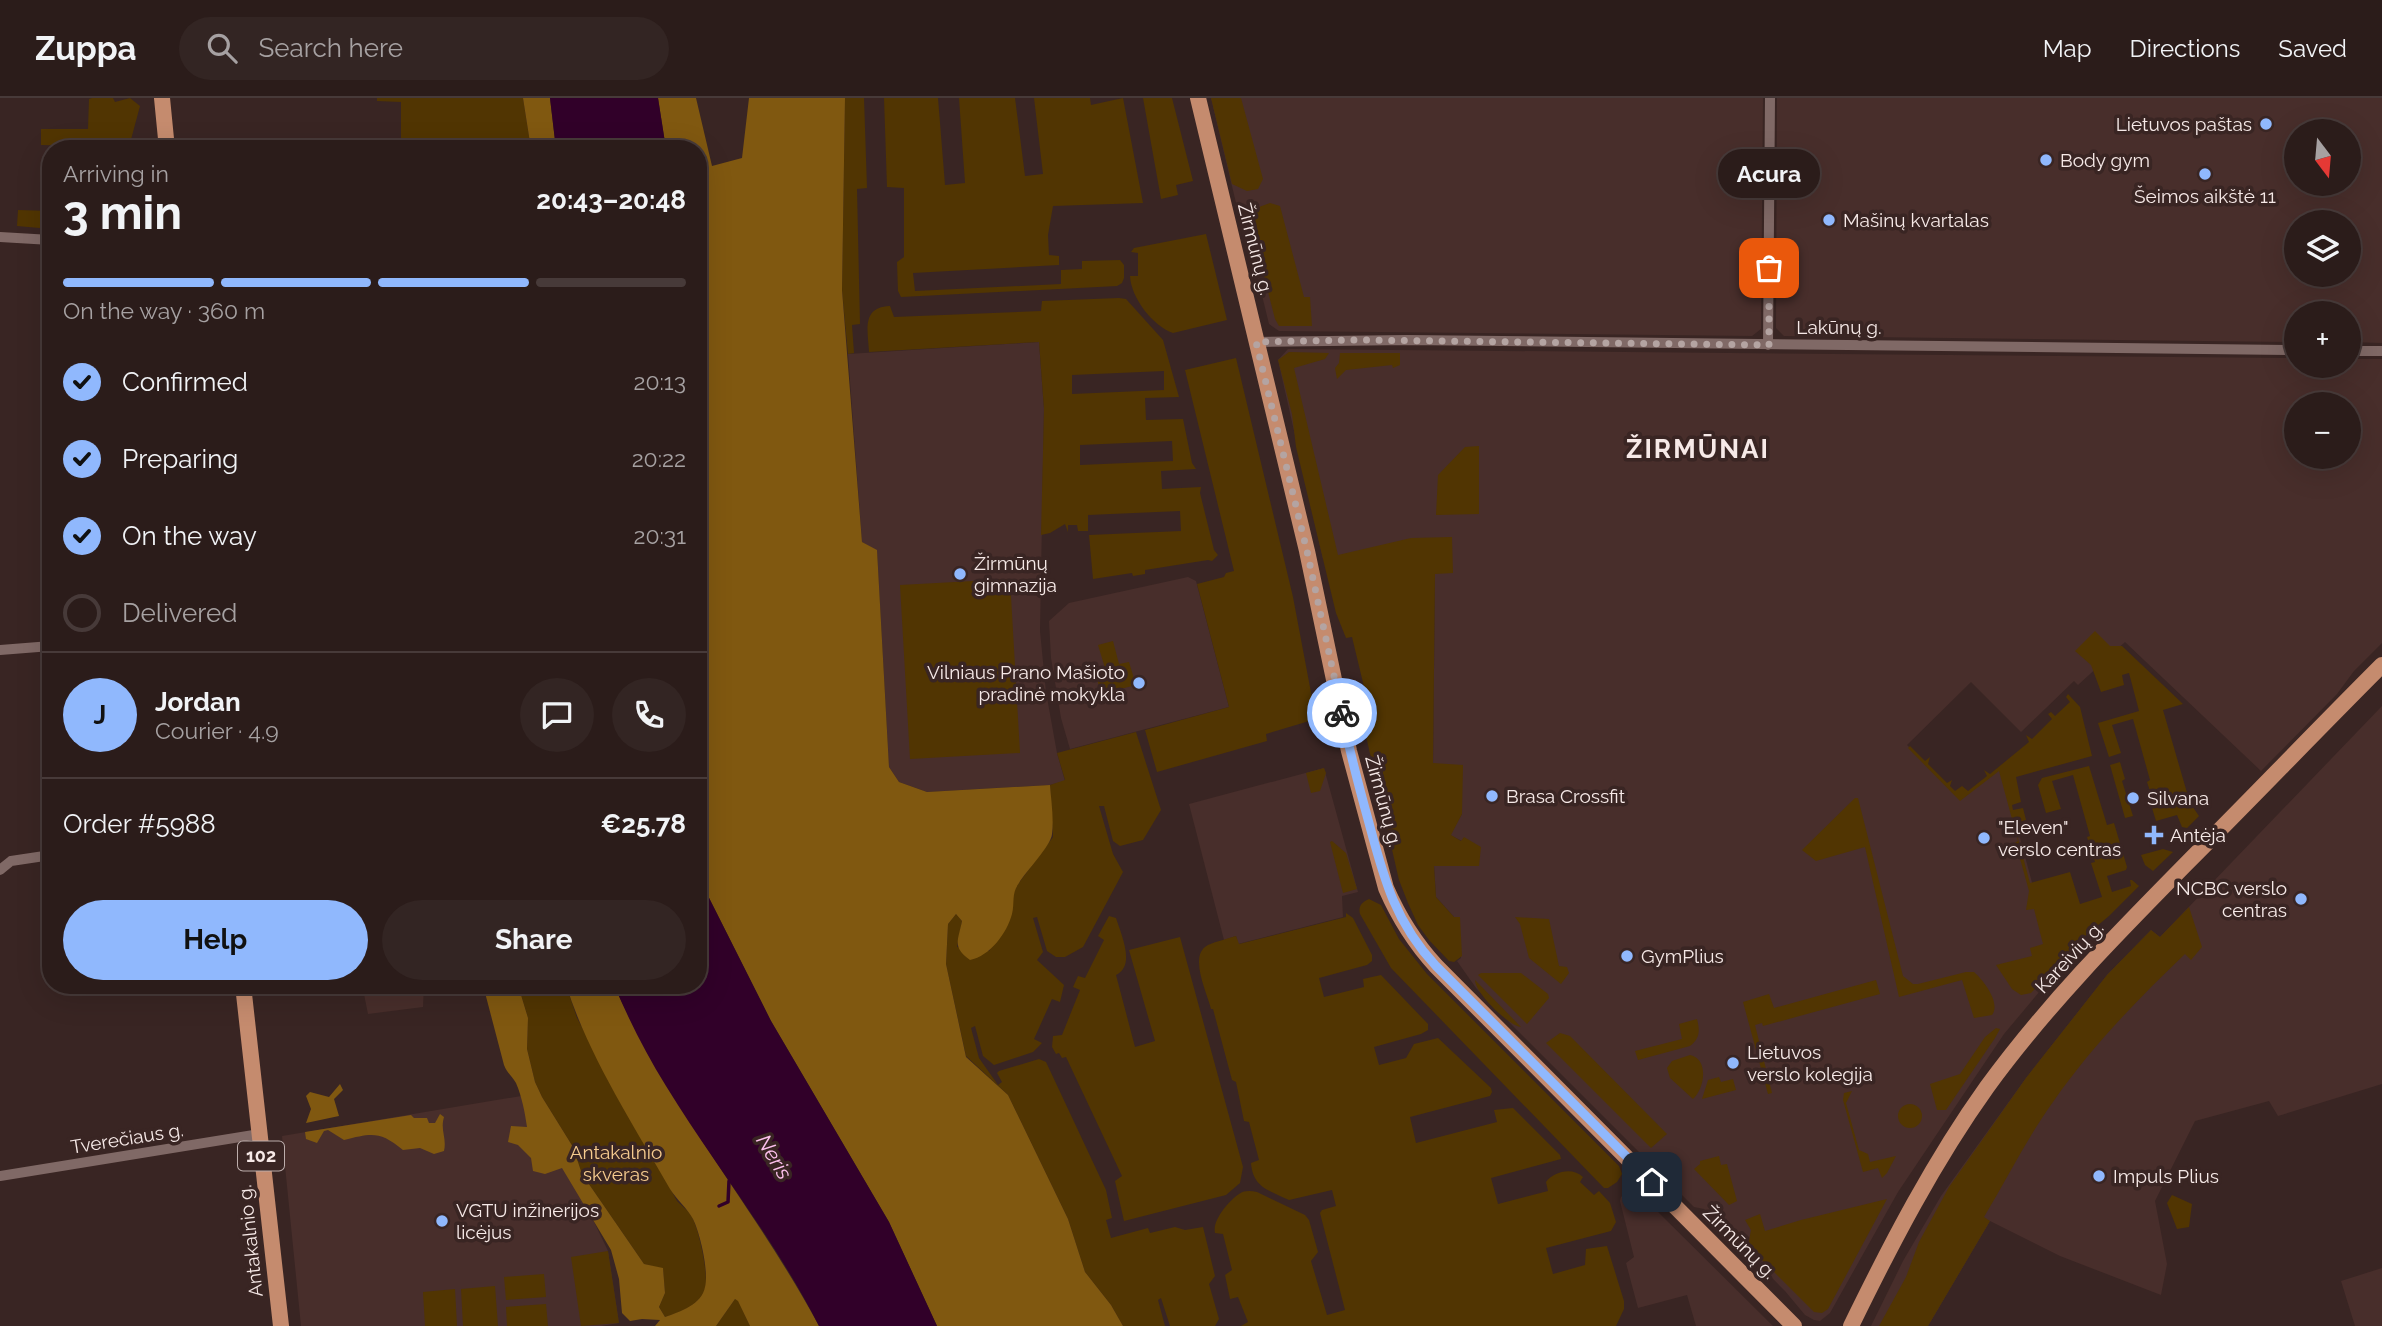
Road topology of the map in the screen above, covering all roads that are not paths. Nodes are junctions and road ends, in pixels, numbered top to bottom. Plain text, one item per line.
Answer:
1 (162, 98) edge
2 (1198, 98) edge
3 (1770, 98) edge
4 (166, 140) edge
5 (0, 237) edge
6 (42, 239) edge
7 (1256, 342) junction
8 (1769, 345) junction
9 (2284, 350) edge
10 (2361, 351) edge
11 (2382, 351) edge
12 (42, 647) edge
13 (0, 650) edge
14 (2382, 665) edge
15 (42, 856) edge
16 (0, 870) edge
17 (244, 994) edge
18 (259, 1134) junction
19 (0, 1176) edge
20 (281, 1326) edge
21 (1794, 1326) edge
22 (1851, 1326) edge

1 - 4 main road
2 - 7 main road, Žirmūnų g.
3 - 8 street
5 - 6 street
7 - 8 street, Lakūnų g.
7 - 21 main road, Žirmūnų g.
8 - 9 street, Lakūnų g.
10 - 11 street
12 - 13 street
14 - 22 main road, Kareivių g.
15 - 16 street
17 - 18 main road, Antakalnio g. / 102
18 - 19 street, Tverečiaus g.
18 - 20 main road, Antakalnio g. / 102

